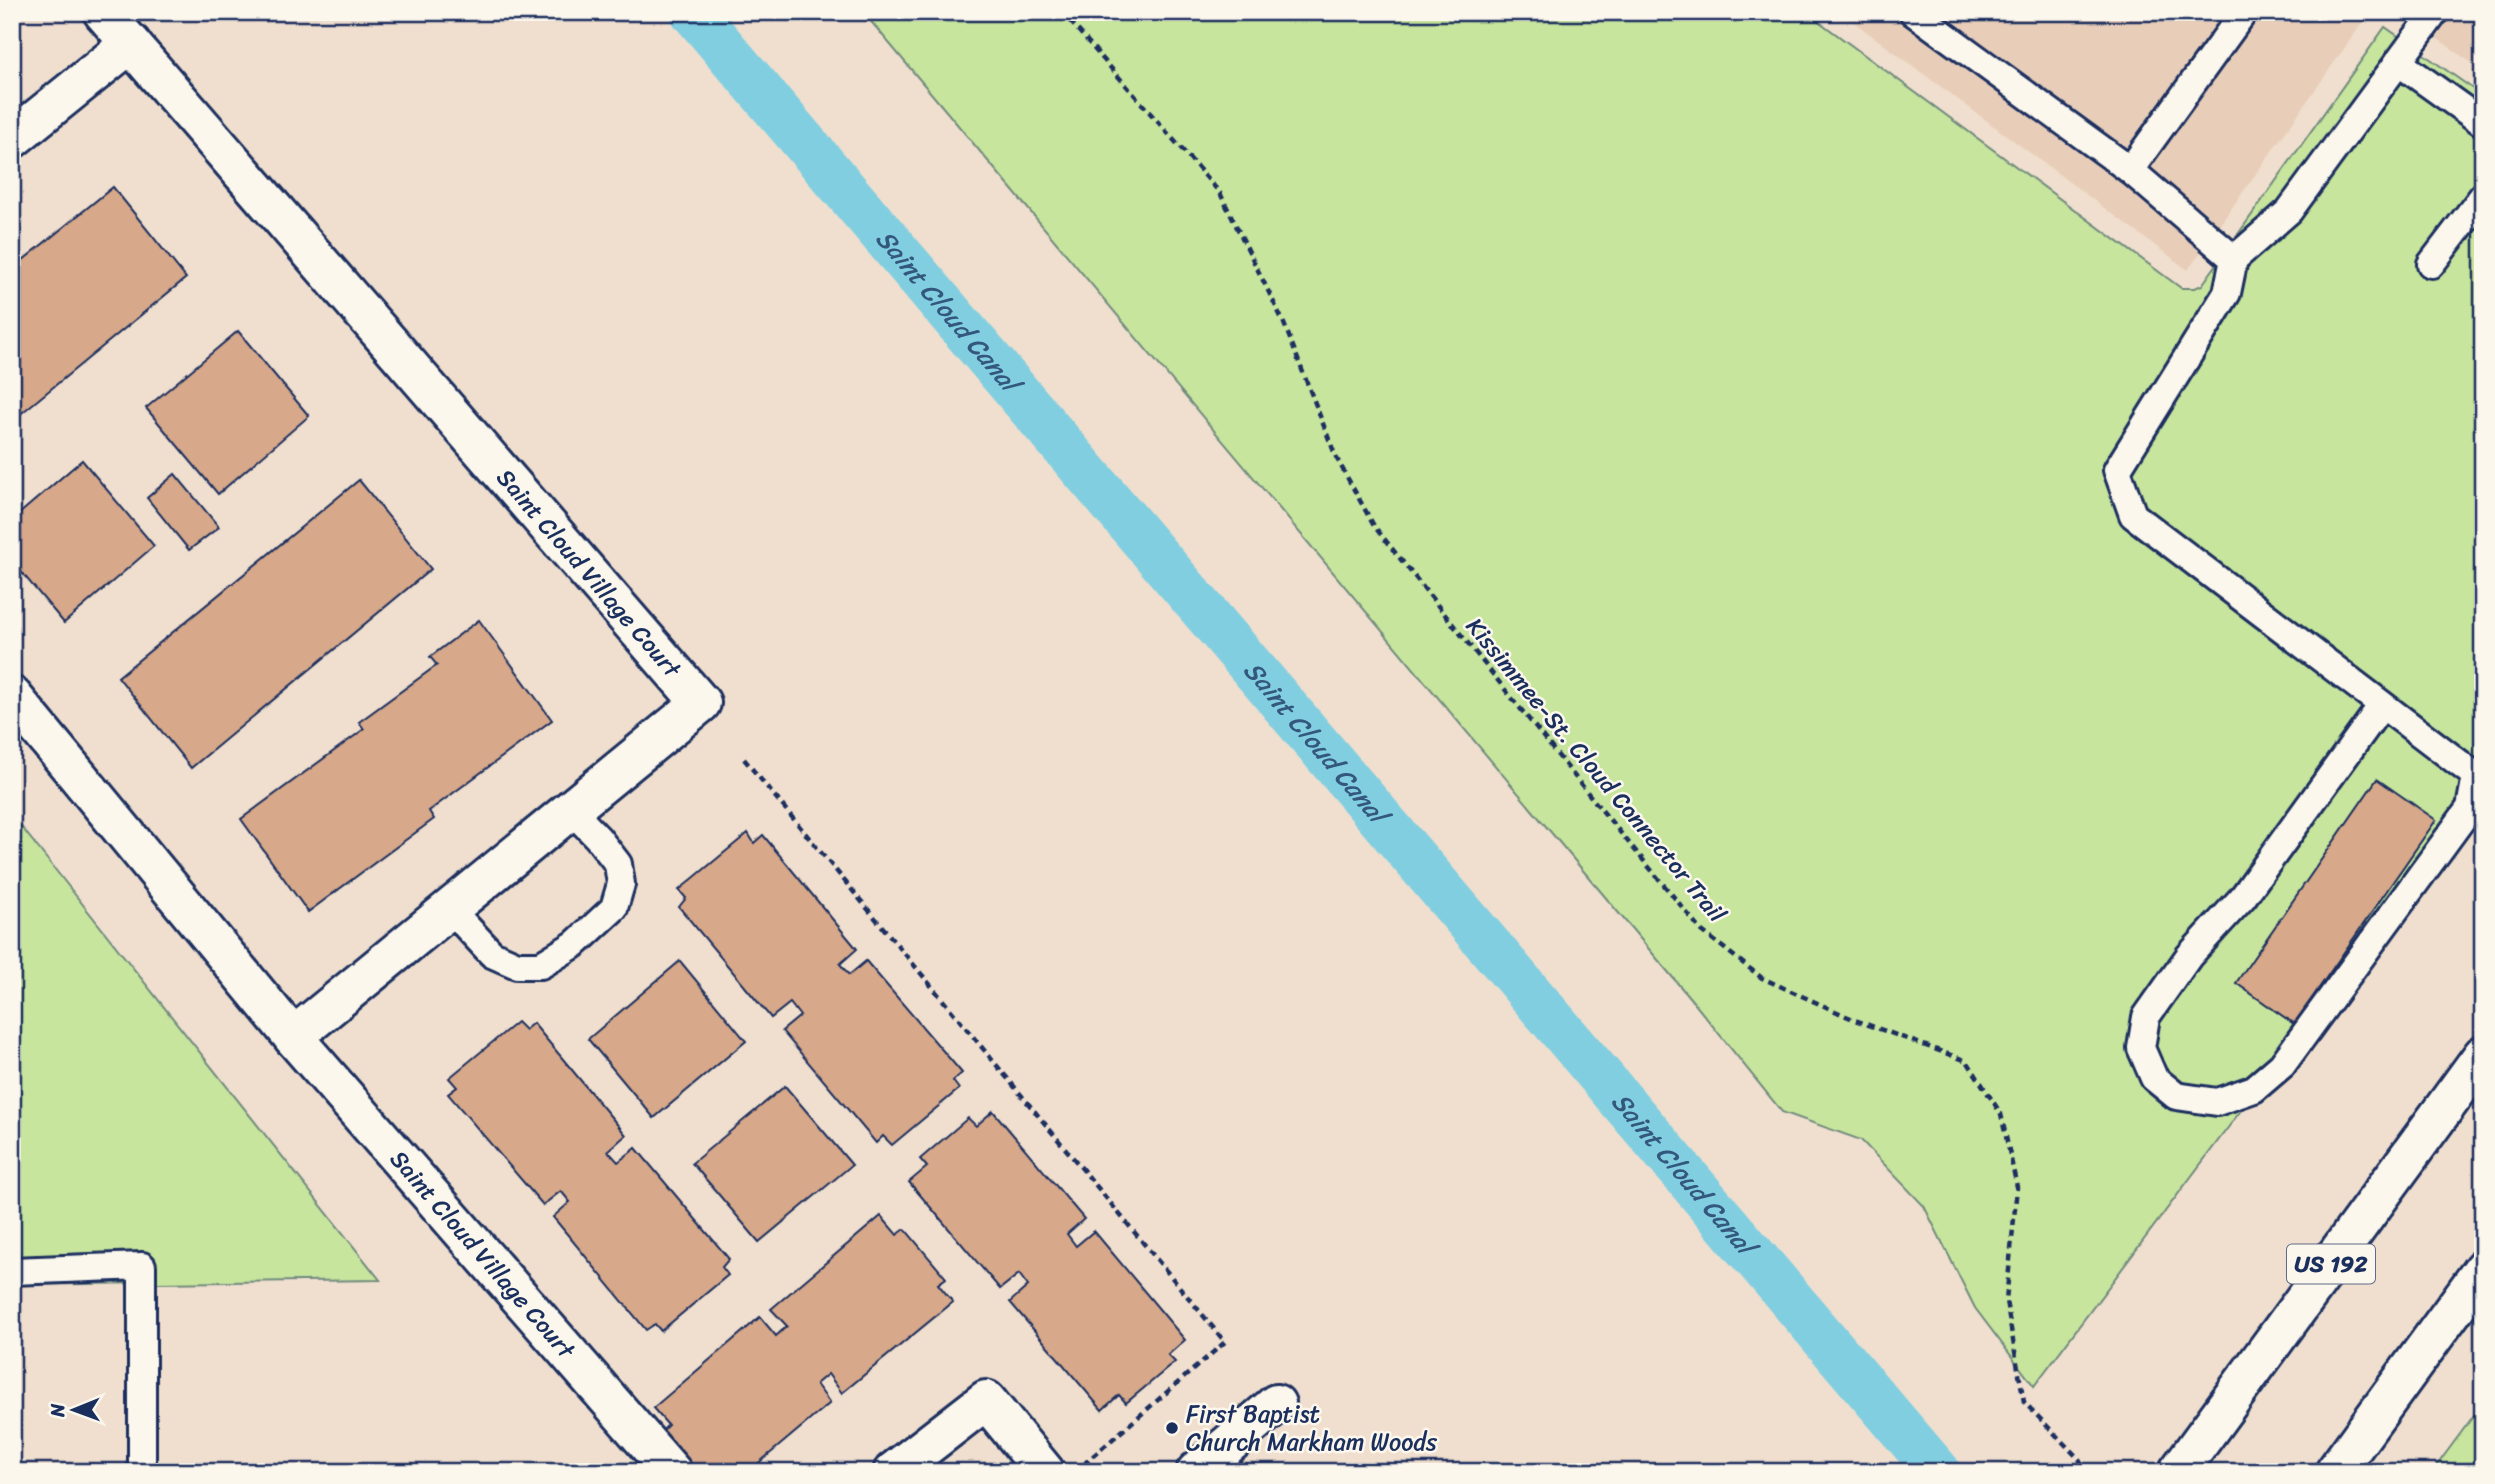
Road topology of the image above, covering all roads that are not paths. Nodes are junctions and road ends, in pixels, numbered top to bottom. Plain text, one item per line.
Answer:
1 (103, 12) edge
2 (1913, 12) edge
3 (2244, 12) edge
4 (2435, 12) edge
5 (131, 43) junction
6 (2398, 62) junction
7 (2483, 123) edge
8 (12, 139) edge
9 (2130, 170) junction
10 (2483, 196) edge
11 (2234, 259) junction
12 (2431, 264) dead end
13 (12, 696) edge
14 (2382, 705) junction
15 (571, 810) junction
16 (450, 909) junction
17 (293, 1037) junction
18 (2483, 1055) edge
19 (2483, 1269) edge
20 (12, 1271) edge
21 (1276, 1404) dead end
22 (142, 1472) edge
23 (672, 1472) edge
24 (893, 1472) edge
25 (1045, 1472) edge
26 (1196, 1472) edge
27 (2178, 1472) edge
28 (2335, 1472) edge

1 - 5 main road, Saint Cloud Village Court
2 - 9 lane
3 - 9 lane
4 - 6 lane
5 - 8 main road
5 - 15 main road, Saint Cloud Village Court
6 - 7 lane
6 - 11 lane
9 - 11 lane
10 - 12 lane
11 - 14 lane
13 - 17 main road, Saint Cloud Village Court
14 - 14 lane
15 - 16 main road, Saint Cloud Village Court
15 - 16 lane
16 - 17 main road, Saint Cloud Village Court
17 - 23 main road, Saint Cloud Village Court
18 - 27 main road, US 192
19 - 28 main road
20 - 22 lane
21 - 26 main road
24 - 25 main road

